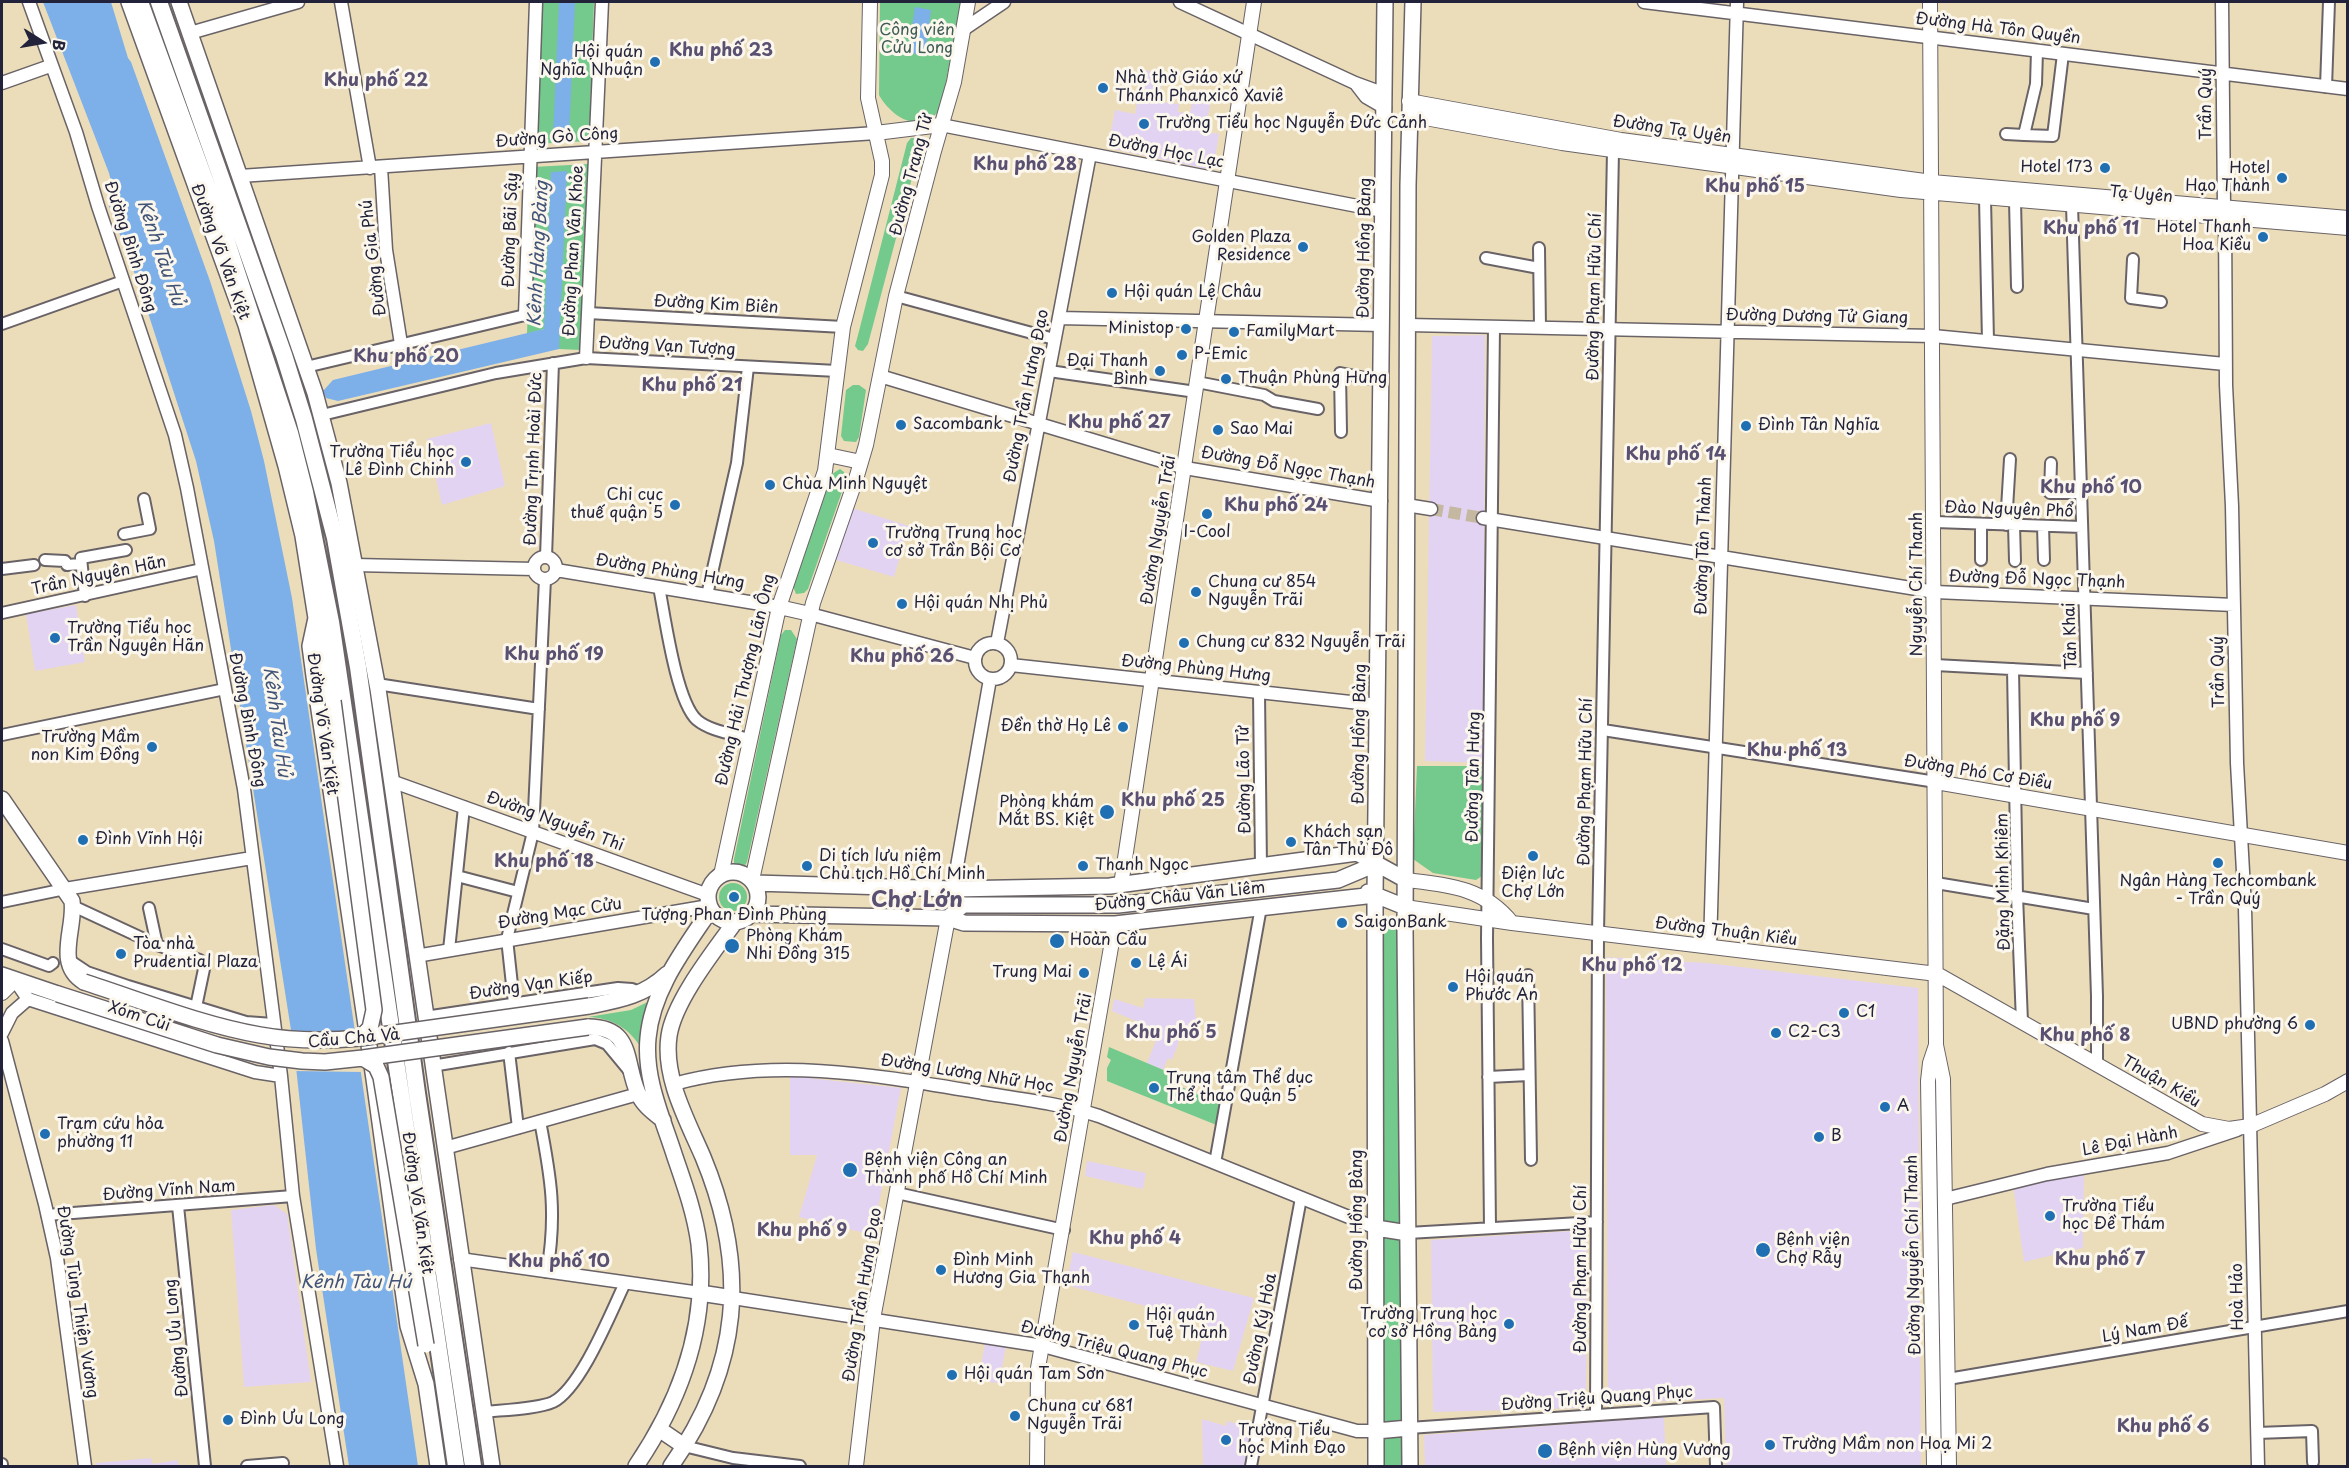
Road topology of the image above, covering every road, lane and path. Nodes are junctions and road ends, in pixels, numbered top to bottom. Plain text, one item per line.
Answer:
1 (29, 2) edge
2 (129, 2) edge
3 (140, 2) edge
4 (159, 2) edge
5 (179, 2) edge
6 (298, 2) edge
7 (341, 2) edge
8 (536, 2) edge
9 (602, 2) edge
10 (870, 2) edge
11 (968, 2) edge
12 (1004, 2) edge
13 (1180, 2) edge
14 (1254, 2) edge
15 (1386, 2) edge
16 (1413, 2) edge
17 (1644, 2) edge
18 (1930, 2) edge
19 (2223, 2) edge
20 (2329, 2) edge
21 (1737, 7) edge
22 (964, 29) junction
23 (190, 33) junction
24 (1248, 33) junction
25 (1931, 38) junction
26 (2037, 51) junction
27 (2063, 54) junction
28 (50, 66) junction
29 (2223, 74) junction
30 (2, 83) edge
31 (2326, 87) junction
32 (2348, 89) edge
33 (1385, 101) junction
34 (1409, 108) junction
35 (941, 125) junction
36 (876, 133) junction
37 (2006, 134) dead end
38 (2024, 135) junction
39 (1612, 145) junction
40 (595, 152) junction
41 (1090, 154) junction
42 (531, 157) junction
43 (1732, 160) junction
44 (376, 167) junction
45 (240, 177) junction
46 (1226, 180) junction
47 (1932, 188) junction
48 (1985, 198) junction
49 (2072, 200) junction
50 (2015, 201) junction
51 (1383, 211) junction
52 (2224, 213) junction
53 (1408, 216) junction
54 (2348, 218) edge
55 (2348, 228) edge
56 (1539, 248) dead end
57 (1485, 258) dead end
58 (2133, 259) dead end
59 (1539, 268) junction
60 (123, 281) junction
61 (2017, 287) dead end
62 (896, 296) junction
63 (2161, 302) dead end
64 (588, 313) junction
65 (525, 315) joint
66 (1059, 318) junction
67 (1205, 321) junction
68 (2, 324) edge
69 (1382, 325) junction
70 (1408, 325) junction
71 (843, 327) junction
72 (1494, 327) junction
73 (1540, 328) junction
74 (1610, 330) junction
75 (1727, 332) junction
76 (1933, 336) junction
77 (1054, 339) junction
78 (1988, 341) junction
79 (401, 344) junction
80 (2077, 350) junction
81 (586, 358) junction
82 (553, 363) junction
83 (2225, 364) junction
84 (306, 367) junction
85 (748, 367) junction
86 (1048, 370) junction
87 (837, 371) junction
88 (880, 376) junction
89 (1381, 381) junction
90 (1196, 387) junction
91 (1318, 409) dead end
92 (322, 415) junction
93 (1038, 423) junction
94 (1341, 432) dead end
95 (828, 455) junction
96 (2010, 459) dead end
97 (861, 462) junction
98 (2051, 463) dead end
99 (1185, 468) junction
100 (305, 492) junction
101 (2081, 493) junction
102 (144, 499) dead end
103 (1381, 501) junction
104 (1406, 505) junction
105 (1431, 509) tunnel mouth
106 (1488, 518) junction
107 (1935, 522) junction
108 (1981, 524) junction
109 (2010, 525) junction
110 (2043, 526) junction
111 (2082, 527) junction
112 (124, 534) dead end
113 (303, 536) junction
114 (1606, 538) junction
115 (126, 550) dead end
116 (546, 557) junction
117 (1721, 557) junction
118 (45, 560) dead end
119 (1981, 560) dead end
120 (2044, 560) dead end
121 (2015, 561) dead end
122 (81, 564) junction
123 (34, 565) dead end
124 (355, 565) junction
125 (2, 569) edge
126 (202, 569) junction
127 (534, 569) junction
128 (556, 570) junction
129 (545, 579) junction
130 (659, 587) junction
131 (1935, 592) junction
132 (707, 595) junction
133 (85, 596) junction
134 (2084, 598) junction
135 (2234, 605) junction
136 (779, 607) junction
137 (2, 613) edge
138 (810, 614) junction
139 (316, 618) junction
140 (997, 643) junction
141 (975, 658) junction
142 (1935, 665) junction
143 (1011, 666) junction
144 (2013, 669) junction
145 (2087, 673) junction
146 (990, 679) junction
147 (1152, 682) junction
148 (376, 684) junction
149 (225, 689) junction
150 (1259, 693) junction
151 (1378, 705) junction
152 (1406, 708) junction
153 (539, 709) junction
154 (1603, 730) junction
155 (2, 735) edge
156 (749, 739) junction
157 (1715, 748) junction
158 (391, 781) junction
159 (1936, 782) junction
160 (2017, 796) junction
161 (2, 799) edge
162 (464, 807) junction
163 (2091, 809) junction
164 (533, 832) junction
165 (2242, 835) junction
166 (2348, 853) edge
167 (252, 858) junction
168 (1376, 864) junction
169 (1261, 867) junction
170 (721, 875) junction
171 (457, 876) junction
172 (1338, 880) junction
173 (1406, 880) junction
174 (753, 881) junction
175 (1936, 883) junction
176 (1121, 885) junction
177 (65, 889) junction
178 (953, 889) junction
179 (1261, 889) junction
180 (518, 892) junction
181 (1375, 895) junction
182 (2017, 895) junction
183 (1487, 899) junction
184 (2, 902) edge
185 (710, 903) junction
186 (963, 905) junction
187 (1118, 905) junction
188 (73, 906) junction
189 (1261, 907) junction
190 (1405, 907) junction
191 (149, 908) dead end
192 (2094, 909) junction
193 (752, 914) junction
194 (948, 918) junction
195 (1487, 919) junction
196 (735, 922) junction
197 (1512, 923) junction
198 (1115, 924) junction
199 (1598, 933) junction
200 (507, 939) junction
201 (692, 939) junction
202 (157, 945) junction
203 (1710, 947) junction
204 (2, 950) edge
205 (449, 950) junction
206 (711, 955) junction
207 (416, 956) junction
208 (61, 961) junction
209 (669, 972) junction
210 (1937, 974) junction
211 (1528, 975) dead end
212 (8, 978) edge
213 (2, 993) edge
214 (641, 993) junction
215 (28, 999) junction
216 (514, 1003) junction
217 (196, 1007) junction
218 (425, 1017) junction
219 (2022, 1022) junction
220 (273, 1024) junction
221 (2, 1033) edge
222 (360, 1038) junction
223 (2, 1041) edge
224 (1936, 1045) junction
225 (509, 1052) junction
226 (363, 1058) junction
227 (2097, 1065) junction
228 (432, 1066) junction
229 (632, 1074) junction
230 (1529, 1075) junction
231 (281, 1076) junction
232 (1488, 1077) junction
233 (2348, 1081) edge
234 (918, 1082) junction
235 (674, 1084) junction
236 (638, 1094) junction
237 (1084, 1111) junction
238 (663, 1120) junction
239 (540, 1121) junction
240 (2250, 1126) junction
241 (518, 1128) junction
242 (445, 1148) junction
243 (1531, 1160) dead end
244 (1215, 1163) junction
245 (1945, 1175) junction
246 (1929, 1176) junction
247 (897, 1193) junction
248 (293, 1196) junction
249 (1301, 1198) junction
250 (1945, 1199) junction
251 (1930, 1202) junction
252 (178, 1206) junction
253 (48, 1215) junction
254 (1597, 1222) junction
255 (1376, 1228) junction
256 (1490, 1228) junction
257 (1064, 1230) junction
258 (1408, 1233) junction
259 (460, 1259) junction
260 (547, 1272) junction
261 (625, 1283) junction
262 (700, 1293) junction
263 (733, 1298) junction
264 (2348, 1311) edge
265 (873, 1319) junction
266 (2255, 1327) junction
267 (1947, 1332) junction
268 (1932, 1333) junction
269 (1043, 1346) junction
270 (1948, 1379) junction
271 (1932, 1382) junction
272 (426, 1384) junction
273 (1262, 1405) junction
274 (483, 1412) junction
275 (1596, 1415) junction
276 (1409, 1428) junction
277 (659, 1430) junction
278 (1376, 1431) junction
279 (2257, 1433) junction
280 (684, 1446) junction
281 (2313, 1462) dead end
282 (284, 1463) dead end
283 (85, 1467) edge
284 (206, 1467) edge
285 (247, 1467) edge
286 (337, 1467) edge
287 (438, 1467) edge
288 (456, 1467) edge
289 (473, 1467) edge
290 (492, 1467) edge
291 (636, 1467) edge
292 (671, 1467) edge
293 (800, 1467) edge
294 (856, 1467) edge
295 (1037, 1467) edge
296 (1251, 1467) edge
297 (1376, 1467) edge
298 (1410, 1467) edge
299 (1716, 1467) edge
300 (1934, 1467) edge
301 (1949, 1467) edge
302 (2258, 1467) edge

1 - 28 street, Đường Bình Đông
2 - 113 main road, Đường Võ Văn Kiệt
3 - 100 highway, Đường Võ Văn Kiệt
4 - 289 highway, Đường Võ Văn Kiệt
5 - 23 main road
6 - 23 street
7 - 44 street, Đường Gia Phú
8 - 42 street, Đường Bãi Sậy
9 - 40 street, Đường Phan Văn Khỏe
10 - 36 main road, Đường Hải Thượng Lãn Ông
11 - 22 main road, Đường Trang Tử
12 - 22 street
13 - 24 street
14 - 24 main road, Đường Nguyễn Trãi
15 - 33 main road, Đường Hồng Bàng
16 - 34 main road
17 - 21 street, Đường Hà Tôn Quyền
18 - 25 main road
19 - 29 street, Trần Quý
20 - 31 street
21 - 25 street, Đường Hà Tôn Quyền
21 - 43 street, Đường Tân Thành
22 - 35 main road, Đường Trang Tử
23 - 45 main road
24 - 33 street
24 - 46 main road, Đường Nguyễn Trãi
25 - 26 street, Đường Hà Tôn Quyền
25 - 47 main road
26 - 27 street, Đường Hà Tôn Quyền
26 - 38 street
27 - 29 street, Đường Hà Tôn Quyền
27 - 38 street
28 - 30 street
28 - 60 street, Đường Bình Đông
29 - 31 street, Đường Hà Tôn Quyền
29 - 52 street, Trần Quý
31 - 32 street, Đường Hà Tôn Quyền
33 - 34 main road
33 - 51 main road, Đường Hồng Bàng
34 - 39 main road, Đường Tạ Uyên
34 - 53 main road
35 - 36 main road
35 - 41 street, Đường Học Lạc
35 - 62 main road, Đường Trang Tử
36 - 40 street, Đường Gò Công
36 - 71 main road, Đường Hải Thượng Lãn Ông
37 - 38 street
39 - 43 main road, Đường Tạ Uyên
39 - 74 street, Đường Phạm Hữu Chí
40 - 42 street, Đường Gò Công
40 - 64 street, Đường Phan Văn Khỏe
41 - 46 street, Đường Học Lạc
41 - 66 street, Đường Trần Hưng Đạo
42 - 44 street, Đường Gò Công
42 - 65 street, Đường Bãi Sậy
43 - 47 main road, Đường Tạ Uyên
43 - 75 street, Đường Tân Thành
44 - 45 street, Đường Gò Công
44 - 79 street, Đường Gia Phú
45 - 84 main road
46 - 51 street, Đường Học Lạc
46 - 67 main road, Đường Nguyễn Trãi
47 - 48 main road, Tạ Uyên
47 - 49 main road, Tạ Uyên
47 - 76 main road, Nguyễn Chí Thanh
48 - 50 main road, Tạ Uyên
48 - 78 street
49 - 50 main road, Tạ Uyên
49 - 52 main road, Tạ Uyên
49 - 80 street, Tân Khai
50 - 61 street
51 - 53 main road
51 - 69 main road, Đường Hồng Bàng
52 - 54 main road, Tạ Uyên
52 - 55 main road, Tạ Uyên
52 - 83 street, Trần Quý
53 - 70 main road
56 - 59 street
57 - 59 street
58 - 63 street
59 - 73 street
60 - 68 street
60 - 126 street, Đường Bình Đông
62 - 77 street
62 - 88 main road, Đường Trang Tử
64 - 71 street, Đường Kim Biên
64 - 81 street, Đường Phan Văn Khỏe
65 - 79 street
66 - 67 street
66 - 77 street, Đường Trần Hưng Đạo
67 - 69 street
67 - 90 main road, Đường Nguyễn Trãi
69 - 70 main road
69 - 89 main road, Đường Hồng Bàng
70 - 72 street, Đường Dương Tử Giang
70 - 104 main road
71 - 87 main road, Đường Hải Thượng Lãn Ông
72 - 73 street, Đường Dương Tử Giang
72 - 106 street, Đường Tân Hưng
73 - 74 street, Đường Dương Tử Giang
74 - 75 street, Đường Dương Tử Giang
74 - 114 street, Đường Phạm Hữu Chí
75 - 76 street, Đường Dương Tử Giang
75 - 117 street, Đường Tân Thành
76 - 78 street, Đường Dương Tử Giang
76 - 107 main road, Nguyễn Chí Thanh
77 - 86 street, Đường Trần Hưng Đạo
78 - 80 street, Đường Dương Tử Giang
79 - 84 street
80 - 83 street, Đường Dương Tử Giang
80 - 101 street, Tân Khai
81 - 82 street, Đường Vạn Tượng
81 - 85 street, Đường Vạn Tượng
82 - 92 street, Đường Vạn Tượng
82 - 116 street, Đường Trịnh Hoài Đức
83 - 135 street, Trần Quý
84 - 92 main road
85 - 87 street, Đường Vạn Tượng
85 - 132 street
86 - 90 street
86 - 93 street, Đường Trần Hưng Đạo
87 - 95 main road, Đường Hải Thượng Lãn Ông
88 - 93 street, Đường Đỗ Ngọc Thạnh
88 - 97 main road
89 - 94 street
89 - 103 main road, Đường Hồng Bàng
90 - 91 street
90 - 99 main road, Đường Nguyễn Trãi
92 - 124 main road
93 - 99 street, Đường Đỗ Ngọc Thạnh
93 - 140 street, Đường Trần Hưng Đạo
95 - 97 main road
95 - 136 main road, Đường Hải Thượng Lãn Ông
96 - 109 street
97 - 138 main road
98 - 101 street
99 - 103 street, Đường Đỗ Ngọc Thạnh
99 - 147 main road, Đường Nguyễn Trãi
100 - 113 main road
100 - 288 highway, Đường Võ Văn Kiệt
101 - 111 street, Tân Khai
102 - 112 street
103 - 104 main road
103 - 151 main road, Đường Hồng Bàng
104 - 105 street
104 - 152 main road
106 - 114 street, Đường Đỗ Ngọc Thạnh
106 - 183 street, Đường Tân Hưng
107 - 108 street, Đào Nguyên Phổ
107 - 131 main road, Nguyễn Chí Thanh
108 - 109 street, Đào Nguyên Phổ
108 - 119 street
109 - 110 street, Đào Nguyên Phổ
109 - 121 street
110 - 111 street, Đào Nguyên Phổ
110 - 120 street
111 - 134 street, Tân Khai
113 - 139 main road, Đường Võ Văn Kiệt
114 - 117 street, Đường Đỗ Ngọc Thạnh
114 - 154 street, Đường Phạm Hữu Chí
115 - 122 street
116 - 127 street
116 - 128 street
117 - 131 street, Đường Đỗ Ngọc Thạnh
117 - 157 street, Đường Tân Thành
118 - 122 street
122 - 133 street
123 - 125 street
124 - 127 street
124 - 148 main road
126 - 133 street, Trần Nguyên Hãn
126 - 149 street, Đường Bình Đông
127 - 129 street
128 - 129 street
128 - 130 street, Đường Phùng Hưng
129 - 153 street
130 - 132 street, Đường Phùng Hưng
130 - 156 street
131 - 134 street, Đường Đỗ Ngọc Thạnh
131 - 142 main road, Nguyễn Chí Thanh
132 - 136 street, Đường Phùng Hưng
133 - 137 street, Trần Nguyên Hãn
134 - 135 street, Đường Đỗ Ngọc Thạnh
134 - 145 street, Tân Khai
135 - 165 street, Trần Quý
136 - 138 main road
136 - 156 main road, Đường Hải Thượng Lãn Ông
138 - 141 street
138 - 174 main road
139 - 222 main road, bridge
139 - 272 main road, Đường Võ Văn Kiệt
140 - 141 street
140 - 143 street
141 - 146 street
142 - 144 street
142 - 159 main road, Nguyễn Chí Thanh
143 - 146 street
143 - 147 street, Đường Phùng Hưng
144 - 145 street
144 - 160 street, Đặng Minh Khiêm
145 - 163 street, Tân Khai
146 - 178 street
147 - 150 street, Đường Phùng Hưng
147 - 176 main road, Đường Nguyễn Trãi
148 - 153 street
148 - 158 main road
149 - 155 street
149 - 167 street, Đường Bình Đông
150 - 151 street, Đường Phùng Hưng
150 - 169 street, Đường Lão Tử
151 - 152 main road
151 - 168 main road, Đường Hồng Bàng
152 - 173 main road
153 - 164 street
154 - 157 street, Đường Phó Cơ Điều
154 - 199 street, Đường Phạm Hữu Chí
156 - 170 main road, Đường Hải Thượng Lãn Ông
157 - 159 street, Đường Phó Cơ Điều
157 - 203 street, Đường Tân Thành
158 - 162 street, Đường Nguyễn Thi
158 - 207 main road
159 - 160 main road, Đường Phó Cơ Điều
159 - 175 main road, Nguyễn Chí Thanh
160 - 163 main road, Đường Phó Cơ Điều
160 - 182 street, Đặng Minh Khiêm
161 - 177 main road
162 - 164 street, Đường Nguyễn Thi
162 - 171 street
163 - 165 main road, Đường Phó Cơ Điều
163 - 192 street, Tân Khai
164 - 180 street
164 - 185 street, Đường Nguyễn Thi
165 - 166 main road, Đường Phó Cơ Điều
165 - 240 street, Trần Quý
167 - 177 street
167 - 220 street, Đường Bình Đông
168 - 169 main road, Đường Châu Văn Liêm
168 - 172 main road, Đường Châu Văn Liêm
168 - 173 main road
168 - 181 main road, Đường Hồng Bàng
169 - 176 main road, Đường Châu Văn Liêm
169 - 179 main road
170 - 174 main road
170 - 185 main road
171 - 180 street
171 - 205 street
172 - 179 main road, Đường Châu Văn Liêm
172 - 181 main road, Đường Châu Văn Liêm
173 - 183 main road
173 - 190 main road
174 - 178 main road, Đường Châu Văn Liêm
174 - 193 main road
175 - 182 street
175 - 210 main road, Nguyễn Chí Thanh
176 - 178 main road, Đường Châu Văn Liêm
176 - 187 main road
177 - 184 street
177 - 188 main road
178 - 186 main road
178 - 194 main road
179 - 187 main road, Đường Châu Văn Liêm
179 - 189 main road
180 - 200 street
181 - 189 main road, Đường Châu Văn Liêm
181 - 190 main road
181 - 255 main road, Đường Hồng Bàng
182 - 192 street
182 - 219 street, Đặng Minh Khiêm
183 - 195 street, Đường Tân Hưng
183 - 197 main road
185 - 196 main road
185 - 200 street, Đường Mạc Cửu
185 - 201 main road
186 - 187 main road, Đường Châu Văn Liêm
186 - 194 main road
187 - 198 main road
188 - 202 street
188 - 208 main road
189 - 198 main road, Đường Châu Văn Liêm
189 - 244 street
190 - 195 main road, Đường Thuận Kiều
190 - 258 main road
191 - 202 street
192 - 227 street, Tân Khai
193 - 194 main road, Đường Châu Văn Liêm
193 - 196 main road
194 - 198 main road, Đường Châu Văn Liêm
194 - 234 main road, Đường Trần Hưng Đạo
195 - 197 main road, Đường Thuận Kiều
195 - 232 street, Đường Tân Hưng
196 - 206 main road
197 - 199 main road, Đường Thuận Kiều
198 - 237 main road, Đường Nguyễn Trãi
199 - 203 main road, Đường Thuận Kiều
199 - 254 street, Đường Phạm Hữu Chí
200 - 205 street, Đường Mạc Cửu
200 - 216 street
201 - 206 main road
201 - 209 main road
202 - 217 street
203 - 210 main road, Đường Thuận Kiều
204 - 208 street
205 - 207 street, Đường Mạc Cửu
206 - 235 main road
207 - 218 main road
208 - 217 street
208 - 222 main road, Cầu Chà Và, bridge
209 - 214 main road, Cầu Chà Và
209 - 238 main road
210 - 219 main road, Thuận Kiều
210 - 224 main road, Đường Nguyễn Chí Thanh
211 - 230 street
212 - 213 main road
212 - 215 street
212 - 226 main road, Cầu Chà Và, bridge
214 - 216 street, Đường Vạn Kiếp
214 - 222 main road, Cầu Chà Và, bridge
215 - 221 street
215 - 231 street, Xóm Củi
216 - 218 street, Đường Vạn Kiếp
217 - 220 street
218 - 228 main road
219 - 227 main road, Thuận Kiều
220 - 231 street, Đường Bình Đông
223 - 253 street, Đường Tùng Thiện Vương
224 - 245 main road, Đường Nguyễn Chí Thanh
224 - 246 main road, Đường Nguyễn Chí Thanh
225 - 228 street
225 - 229 street
225 - 241 street
226 - 229 main road, Cầu Chà Và, bridge
226 - 272 main road, bridge
227 - 240 main road, Thuận Kiều
228 - 242 main road
229 - 236 main road, Cầu Chà Và
230 - 232 street
230 - 243 street
231 - 248 street, Đường Bình Đông
232 - 256 street, Đường Tân Hưng
233 - 240 main road, Lê Đại Hành
234 - 235 street, Đường Lương Nhữ Học
234 - 237 street, Đường Lương Nhữ Học
234 - 247 main road, Đường Trần Hưng Đạo
235 - 263 main road
236 - 238 main road, Cầu Chà Và
236 - 239 street
237 - 244 street, Đường Lương Nhữ Học
237 - 257 main road, Đường Nguyễn Trãi
238 - 262 main road
239 - 241 street
239 - 260 street
240 - 250 street, Lê Đại Hành
240 - 266 street, Hoà Hảo
241 - 242 street
242 - 259 main road
244 - 249 street, Đường Lương Nhữ Học
245 - 246 main road
245 - 250 main road
246 - 251 main road, Đường Nguyễn Chí Thanh
247 - 257 street
247 - 265 main road, Đường Trần Hưng Đạo
248 - 252 street, Đường Vĩnh Nam
248 - 286 street, Đường Bình Đông
249 - 255 street, Đường Lương Nhữ Học
249 - 273 street, Đường Ký Hòa
250 - 251 main road
250 - 267 main road
251 - 268 main road, Đường Nguyễn Chí Thanh
252 - 253 street, Đường Vĩnh Nam
252 - 284 street, Đường Ưu Long
253 - 283 street, Đường Tùng Thiện Vương
254 - 256 street
254 - 275 street, Đường Phạm Hữu Chí
255 - 258 main road
255 - 278 main road, Đường Hồng Bàng
256 - 258 street
257 - 269 main road, Đường Nguyễn Trãi
258 - 276 main road
259 - 260 street
259 - 274 main road
260 - 261 street
261 - 262 street
261 - 274 street
262 - 263 main road
262 - 277 main road
263 - 265 street, Đường Triệu Quang Phục
263 - 280 main road
264 - 266 street, Lý Nam Đế
265 - 269 street, Đường Triệu Quang Phục
265 - 294 main road, Đường Trần Hưng Đạo
266 - 270 street, Lý Nam Đế
266 - 279 street, Hoà Hảo
267 - 268 main road
267 - 270 main road
268 - 271 main road, Đường Nguyễn Chí Thanh
269 - 273 street, Đường Triệu Quang Phục
269 - 295 main road, Đường Nguyễn Trãi
270 - 271 main road
270 - 301 main road
271 - 300 main road, Đường Nguyễn Chí Thanh
272 - 287 main road, Đường Võ Văn Kiệt
273 - 278 street, Đường Triệu Quang Phục
273 - 296 street, Đường Ký Hòa
274 - 290 main road
275 - 276 street, Đường Triệu Quang Phục
275 - 299 street, Đường Triệu Quang Phục
276 - 278 main road
276 - 298 main road
277 - 280 main road
277 - 291 main road
278 - 297 main road, Đường Hồng Bàng
279 - 281 street
279 - 302 street, Hoà Hảo
280 - 292 main road
280 - 293 street
282 - 285 street

